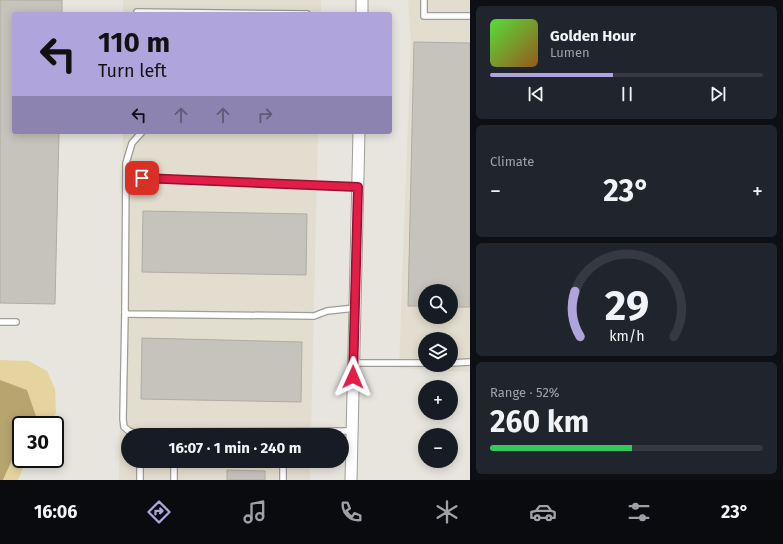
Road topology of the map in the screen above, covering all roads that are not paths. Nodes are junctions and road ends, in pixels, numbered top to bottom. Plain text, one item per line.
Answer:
1 (362, 0) edge
2 (424, 0) edge
3 (362, 12) edge
4 (470, 16) edge
5 (140, 134) edge
6 (359, 134) edge
7 (126, 178) junction
8 (358, 187) junction
9 (355, 308) junction
10 (125, 312) junction
11 (0, 322) edge
12 (16, 322) dead end
13 (470, 362) edge
14 (354, 363) junction
15 (418, 363) edge
16 (458, 363) edge
17 (125, 428) edge
18 (349, 432) edge
19 (352, 432) junction
20 (140, 468) edge
21 (174, 468) edge
22 (283, 468) edge
23 (140, 480) edge
24 (174, 480) edge
25 (283, 480) edge
26 (351, 480) edge

1 - 3 street
2 - 4 lane
5 - 7 lane
6 - 8 street
7 - 8 lane
7 - 10 lane
8 - 9 street
9 - 10 lane
9 - 14 street
10 - 17 lane
11 - 12 lane
13 - 16 lane
14 - 15 lane
14 - 19 street
18 - 19 lane
19 - 26 street
20 - 23 lane
21 - 24 lane
22 - 25 lane

